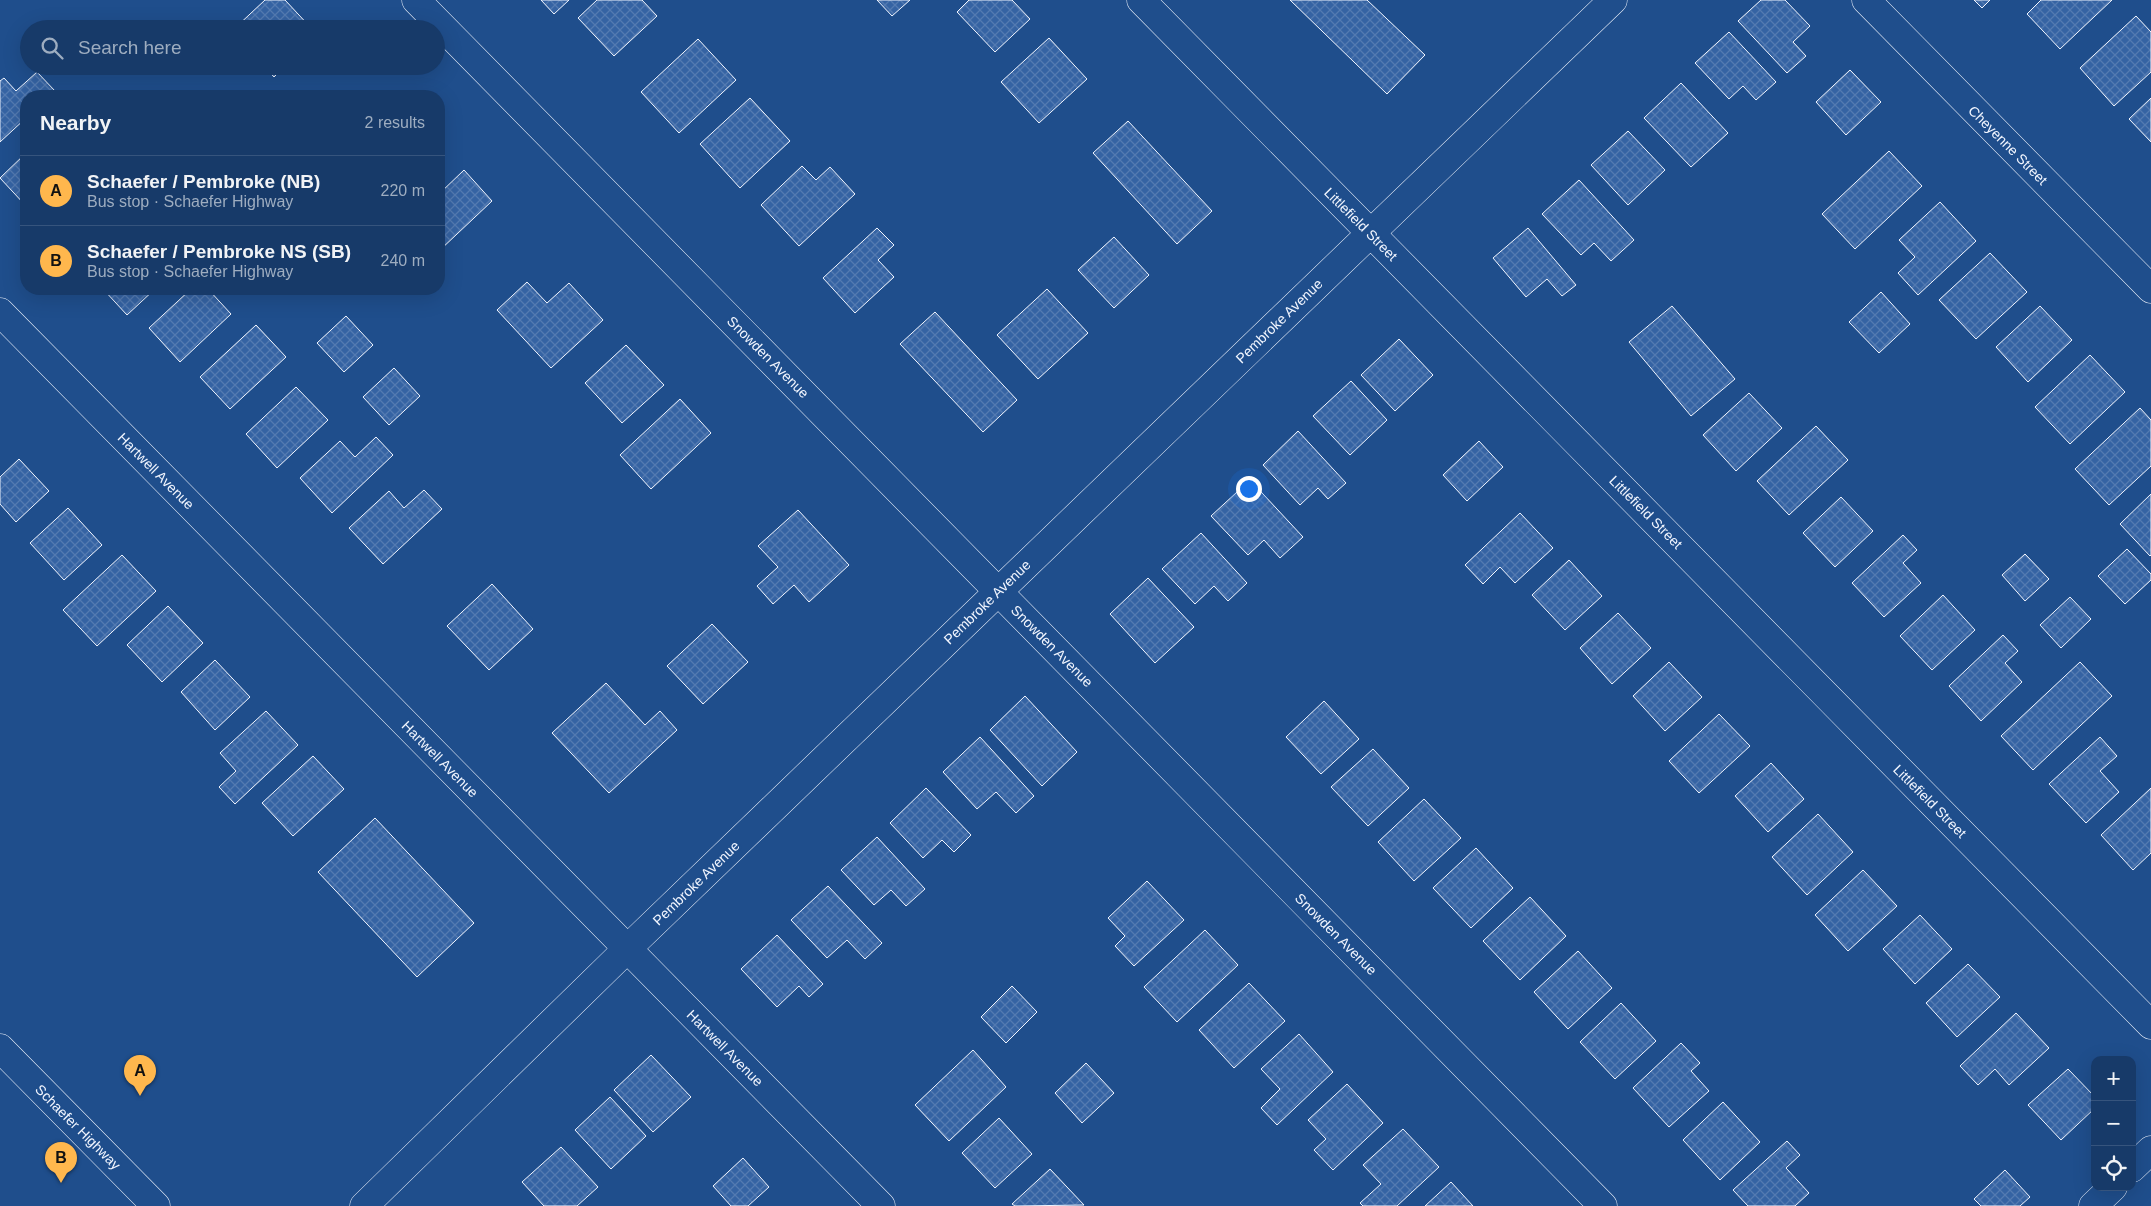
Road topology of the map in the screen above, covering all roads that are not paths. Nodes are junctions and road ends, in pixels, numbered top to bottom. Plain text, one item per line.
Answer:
1 (416, 0) edge
2 (1141, 0) edge
3 (1613, 0) edge
4 (1866, 0) edge
5 (436, 20) edge
6 (445, 29) edge
7 (1371, 234) junction
8 (2151, 289) edge
9 (0, 312) edge
10 (998, 592) junction
11 (627, 949) junction
12 (2151, 1025) edge
13 (0, 1048) edge
14 (2151, 1150) edge
15 (2136, 1164) edge
16 (2109, 1191) edge
17 (156, 1206) edge
18 (364, 1206) edge
19 (880, 1206) edge
20 (1603, 1206) edge
21 (2094, 1206) edge

1 - 5 street, Snowden Avenue
2 - 7 street, Littlefield Street
3 - 7 street, Pembroke Avenue
4 - 8 street, Cheyenne Street
6 - 10 street, Snowden Avenue
7 - 10 street, Pembroke Avenue
7 - 12 street, Littlefield Street
9 - 11 street, Hartwell Avenue
10 - 11 street, Pembroke Avenue
10 - 20 street, Snowden Avenue
11 - 18 street, Pembroke Avenue
11 - 19 street, Hartwell Avenue
13 - 17 street, Schaefer Highway
14 - 15 street
16 - 21 street

